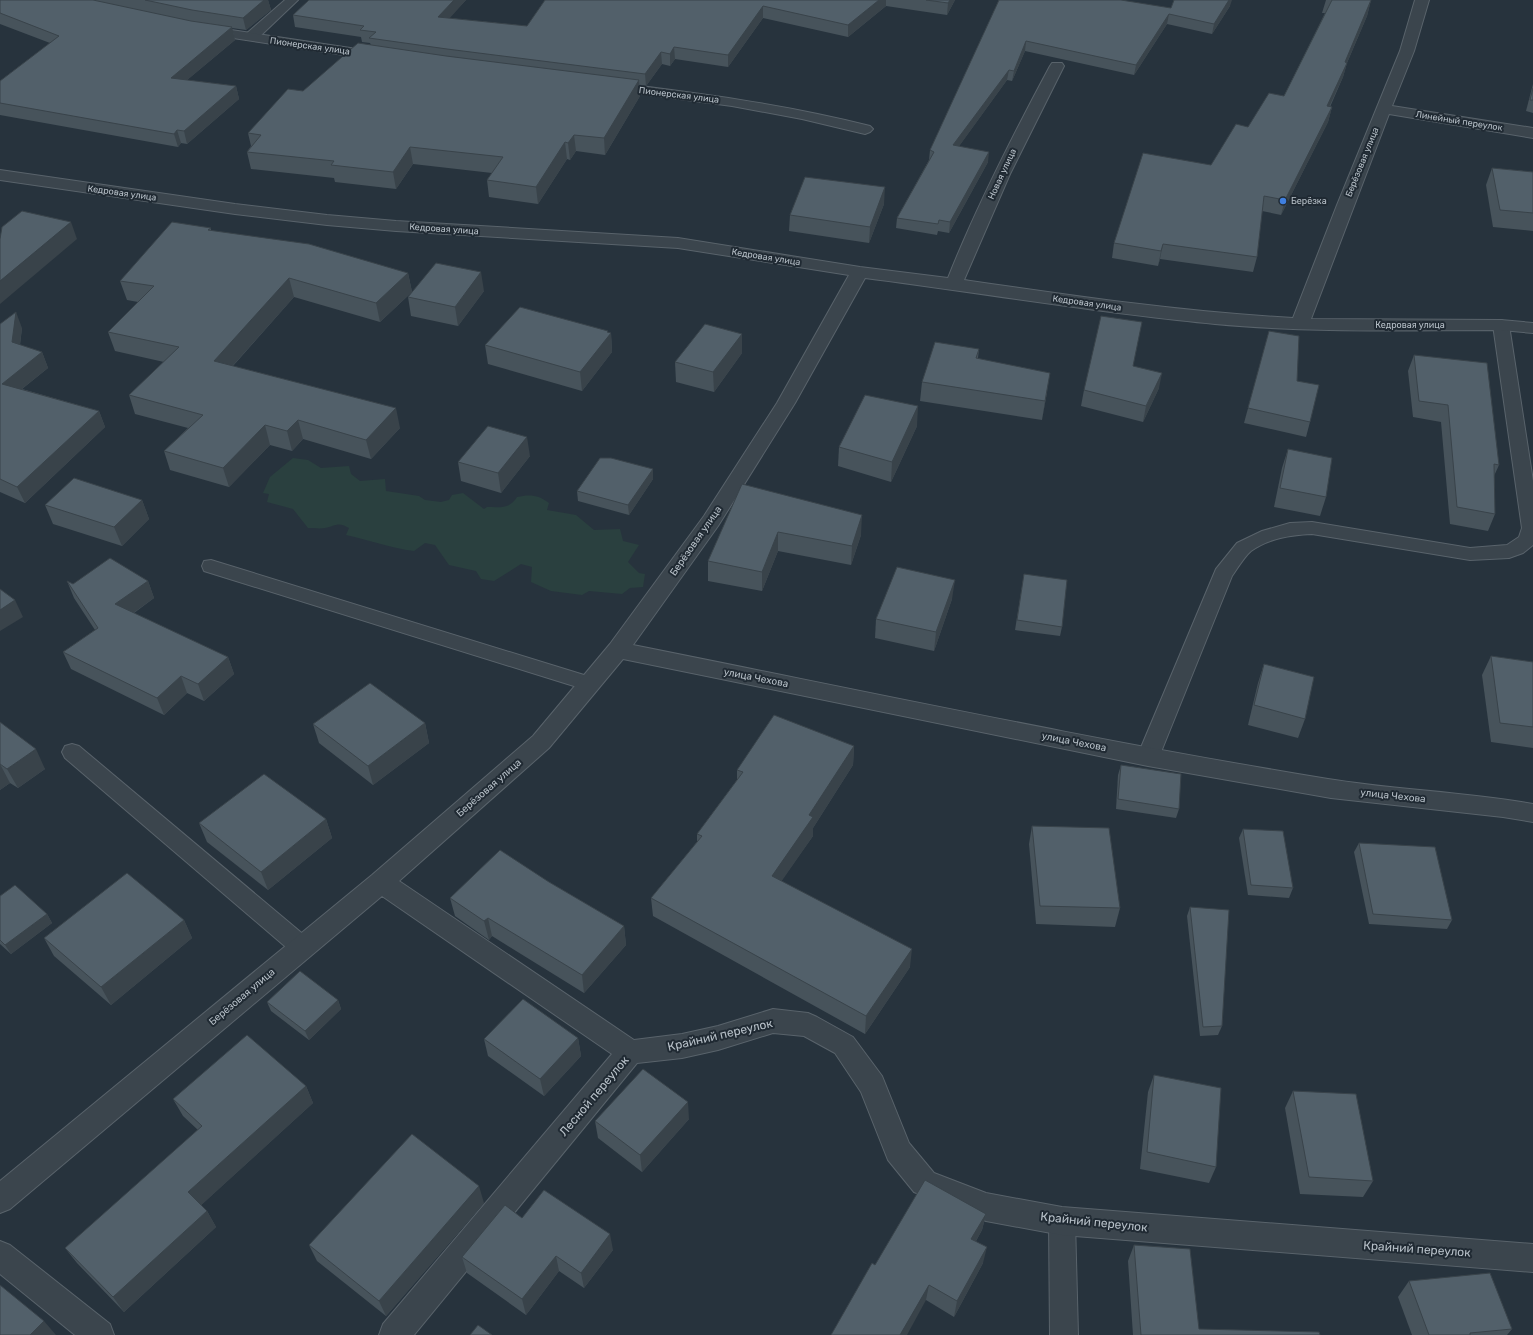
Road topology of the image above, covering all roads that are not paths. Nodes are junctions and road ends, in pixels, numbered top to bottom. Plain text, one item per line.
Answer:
1 (292, 0) edge
2 (1422, 0) edge
3 (195, 28) edge
4 (251, 37) junction
5 (388, 58) edge
6 (1057, 66) dead end
7 (598, 85) edge
8 (1384, 109) junction
9 (864, 129) dead end
10 (1533, 133) edge
11 (0, 175) edge
12 (860, 272) junction
13 (954, 284) junction
14 (1300, 324) junction
15 (1501, 325) junction
16 (1533, 328) edge
17 (211, 566) dead end
18 (618, 650) junction
19 (590, 684) junction
20 (72, 752) dead end
21 (1148, 756) junction
22 (1533, 813) edge
23 (381, 882) junction
24 (302, 947) junction
25 (630, 1052) junction
26 (0, 1199) edge
27 (1062, 1221) junction
28 (0, 1255) edge
29 (1533, 1258) edge
30 (99, 1335) edge
31 (394, 1335) edge
32 (1064, 1335) edge

1 - 4 lane
2 - 8 street, Берёзовая улица
3 - 4 street, Пионерская улица
4 - 5 street, Пионерская улица
6 - 13 street, Новая улица
7 - 9 street, Пионерская улица
8 - 10 street, Линейный переулок
8 - 14 street, Берёзовая улица
11 - 12 street, Кедровая улица
12 - 13 street, Кедровая улица
12 - 18 street, Берёзовая улица
13 - 14 street, Кедровая улица
14 - 15 street, Кедровая улица
15 - 16 street, Кедровая улица
15 - 21 lane
17 - 19 lane
18 - 19 street, Берёзовая улица
18 - 21 street, улица Чехова
19 - 23 street, Берёзовая улица
20 - 24 lane
21 - 22 street, улица Чехова
23 - 24 street, Берёзовая улица
23 - 25 street, Лесной переулок
24 - 26 street, Берёзовая улица
25 - 27 street, Крайний переулок
25 - 31 street, Лесной переулок
27 - 29 street, Крайний переулок
27 - 32 lane
28 - 30 street

